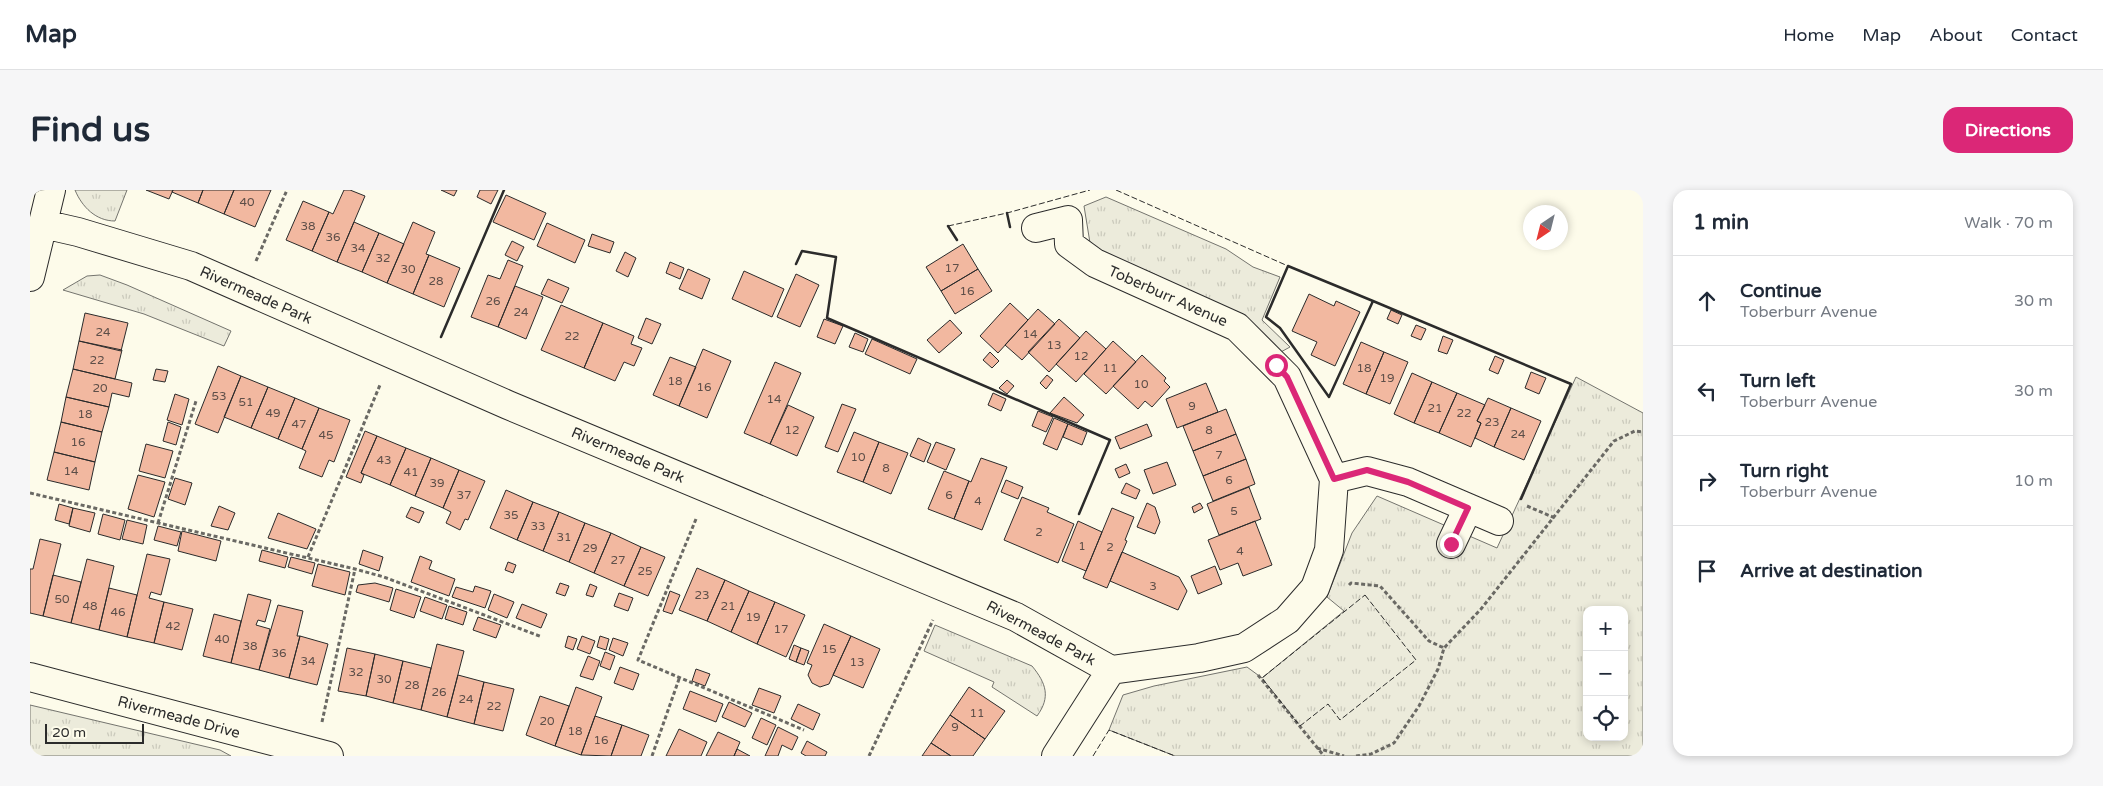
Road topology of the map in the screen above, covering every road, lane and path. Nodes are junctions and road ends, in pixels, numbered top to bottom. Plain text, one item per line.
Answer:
1 (51, 190) edge
2 (287, 190) edge
3 (43, 224) junction
4 (1036, 228) dead end
5 (254, 266) dead end
6 (30, 277) edge
7 (380, 386) dead end
8 (196, 401) dead end
9 (1643, 432) edge
10 (1334, 479) junction
11 (30, 494) edge
12 (1519, 502) dead end
13 (1468, 508) junction
14 (1555, 518) junction
15 (696, 519) dead end
16 (1498, 520) dead end
17 (158, 523) junction
18 (1451, 544) dead end
19 (308, 557) junction
20 (355, 569) junction
21 (1346, 590) dead end
22 (932, 620) dead end
23 (542, 637) dead end
24 (1244, 648) junction
25 (1444, 648) junction
26 (1110, 670) junction
27 (30, 677) edge
28 (679, 679) junction
29 (322, 722) dead end
30 (804, 730) dead end
31 (1316, 748) junction
32 (291, 751) edge
33 (329, 756) edge
34 (652, 756) edge
35 (869, 756) edge
36 (1056, 756) edge
37 (1324, 756) edge
38 (1344, 756) edge
39 (1356, 756) edge

1 - 3 street
2 - 5 path
3 - 6 street
3 - 26 street, Rivermeade Park
4 - 10 street, Toberburr Avenue
7 - 19 path
8 - 17 path
9 - 14 path
10 - 13 street
10 - 24 street, Toberburr Avenue
11 - 17 path
12 - 14 path
13 - 16 street
13 - 18 street
14 - 25 path
15 - 28 path
17 - 19 path
19 - 20 path
20 - 23 path
20 - 29 path
21 - 25 path
22 - 35 path
24 - 26 street, Toberburr Avenue
24 - 31 path
25 - 39 path
26 - 36 street, Rivermeade Park
27 - 32 street, Rivermeade Drive
28 - 30 path
28 - 34 path
31 - 37 path
31 - 38 path
32 - 33 street, Rivermeade Drive

